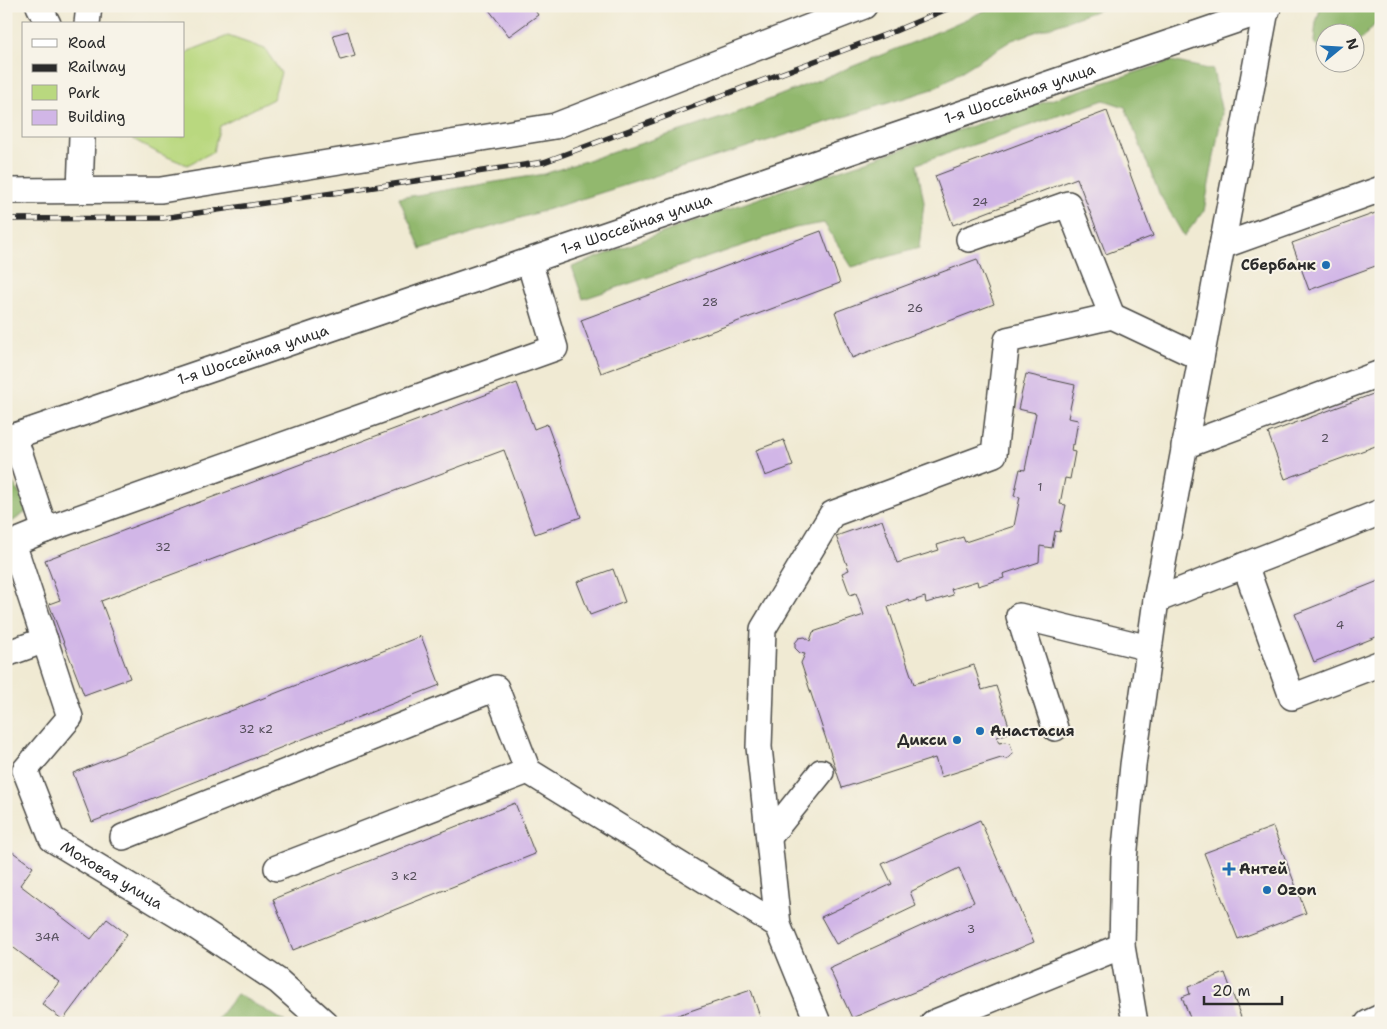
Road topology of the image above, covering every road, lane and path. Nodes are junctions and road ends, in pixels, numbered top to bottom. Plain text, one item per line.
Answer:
1 (39, 6) edge
2 (89, 6) edge
3 (864, 6) edge
4 (1266, 8) edge
5 (47, 22) edge
6 (87, 22) edge
7 (82, 138) edge
8 (1381, 189) edge
9 (80, 190) junction
10 (6, 191) edge
11 (969, 239) dead end
12 (1222, 246) junction
13 (529, 261) junction
14 (1112, 316) junction
15 (1201, 358) junction
16 (1381, 373) edge
17 (10, 437) edge
18 (1184, 446) junction
19 (1381, 512) edge
20 (45, 530) junction
21 (1245, 565) junction
22 (1156, 600) junction
23 (45, 640) junction
24 (1149, 648) junction
25 (6, 654) edge
26 (1381, 663) edge
27 (1055, 728) dead end
28 (528, 771) junction
29 (821, 772) dead end
30 (122, 837) dead end
31 (769, 837) junction
32 (277, 868) dead end
33 (778, 925) junction
34 (1122, 946) junction
35 (1381, 1017) edge
36 (325, 1023) edge
37 (818, 1023) edge
38 (933, 1023) edge
39 (1135, 1023) edge
40 (1368, 1023) edge

1 - 5 street
2 - 6 street
3 - 9 street
4 - 12 street
4 - 13 street, 1-я Шоссейная улица
7 - 9 street
8 - 12 street
9 - 10 street
11 - 14 street
12 - 15 street
13 - 17 street, 1-я Шоссейная улица
13 - 20 street
14 - 15 street
14 - 31 street
15 - 18 street
16 - 18 street
17 - 20 street
18 - 22 street
19 - 21 street
20 - 23 street, Моховая улица
21 - 22 street
21 - 26 street
22 - 24 street
23 - 25 street
23 - 36 street, Моховая улица
24 - 27 street
24 - 34 street
28 - 30 street
28 - 32 street
28 - 33 street
29 - 31 street
31 - 33 street
33 - 37 street
34 - 38 street
34 - 39 street
35 - 40 street

